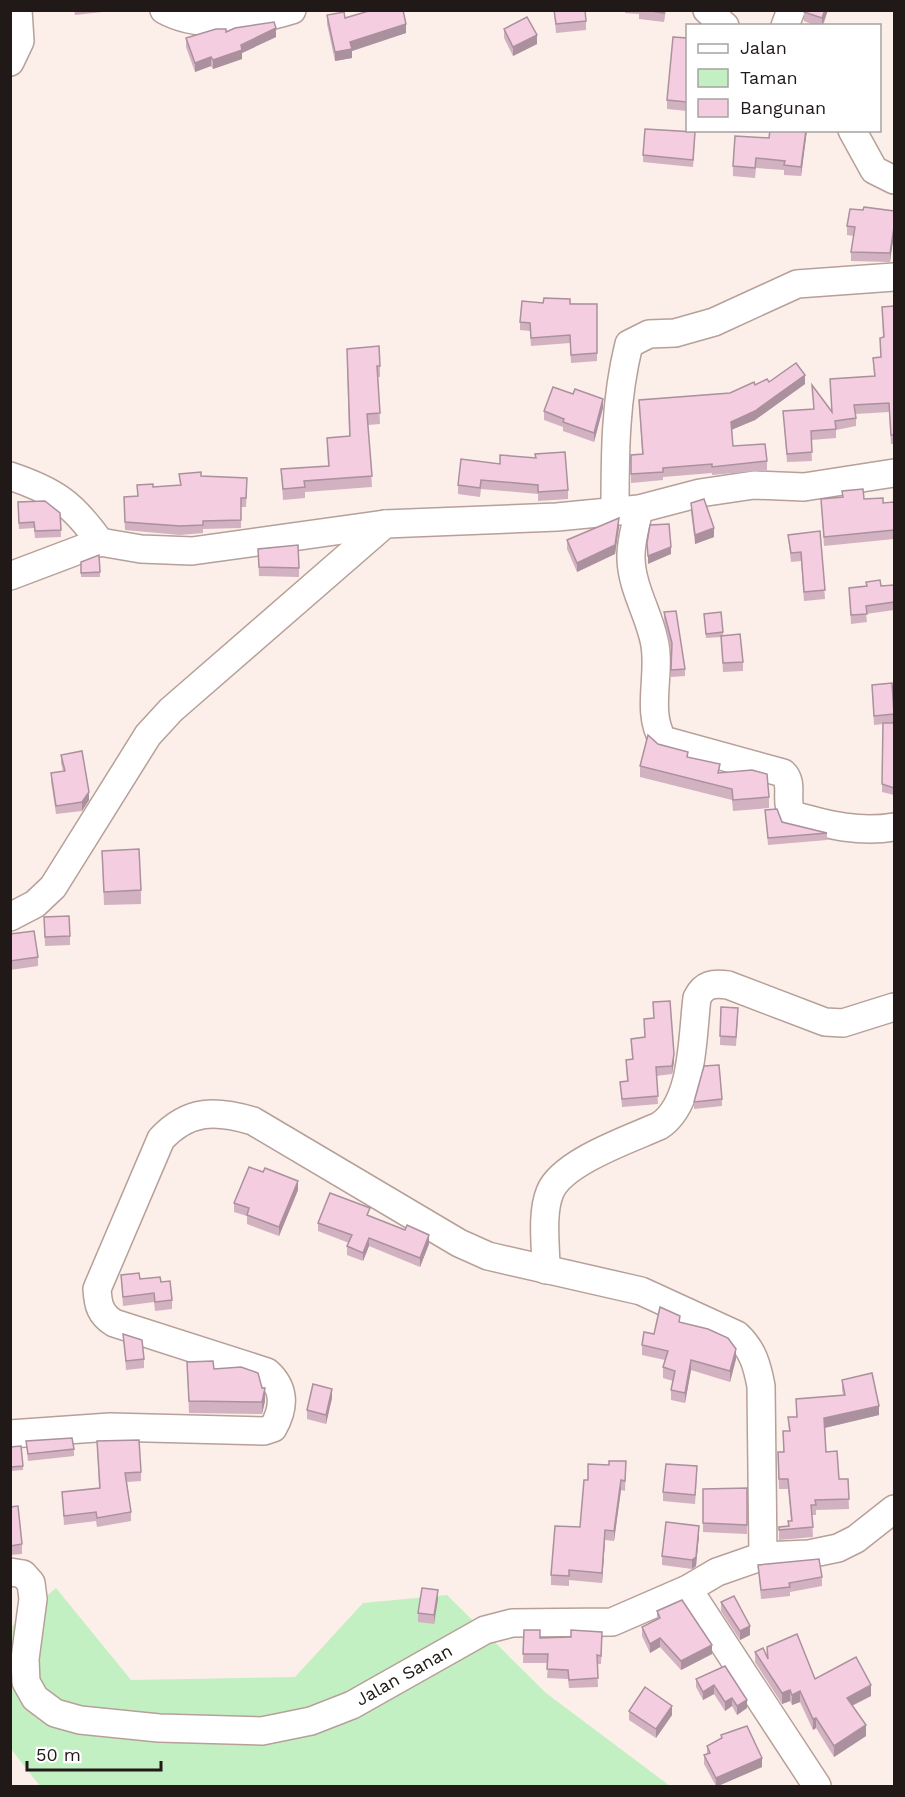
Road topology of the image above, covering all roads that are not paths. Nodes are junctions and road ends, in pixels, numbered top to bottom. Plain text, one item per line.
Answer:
1 (18, 10) edge
2 (164, 10) edge
3 (292, 10) edge
4 (707, 10) edge
5 (723, 24) edge
6 (10, 62) edge
7 (853, 132) edge
8 (894, 180) edge
9 (894, 277) edge
10 (894, 473) edge
11 (10, 477) edge
12 (627, 510) junction
13 (385, 524) junction
14 (100, 542) junction
15 (10, 576) edge
16 (894, 827) edge
17 (10, 917) edge
18 (894, 1007) edge
19 (546, 1270) junction
20 (10, 1434) edge
21 (893, 1517) edge
22 (763, 1556) junction
23 (10, 1572) edge
24 (688, 1589) junction
25 (817, 1786) edge

1 - 6 street
2 - 3 street
4 - 5 street
7 - 8 street
9 - 12 street
10 - 12 street
11 - 14 street
12 - 13 street
12 - 16 street
13 - 14 street
13 - 17 street
14 - 15 street
18 - 19 street
19 - 20 street
19 - 22 street
21 - 22 street, Jalan Sanan
22 - 24 street, Jalan Sanan
23 - 24 street, Jalan Sanan
24 - 25 street

